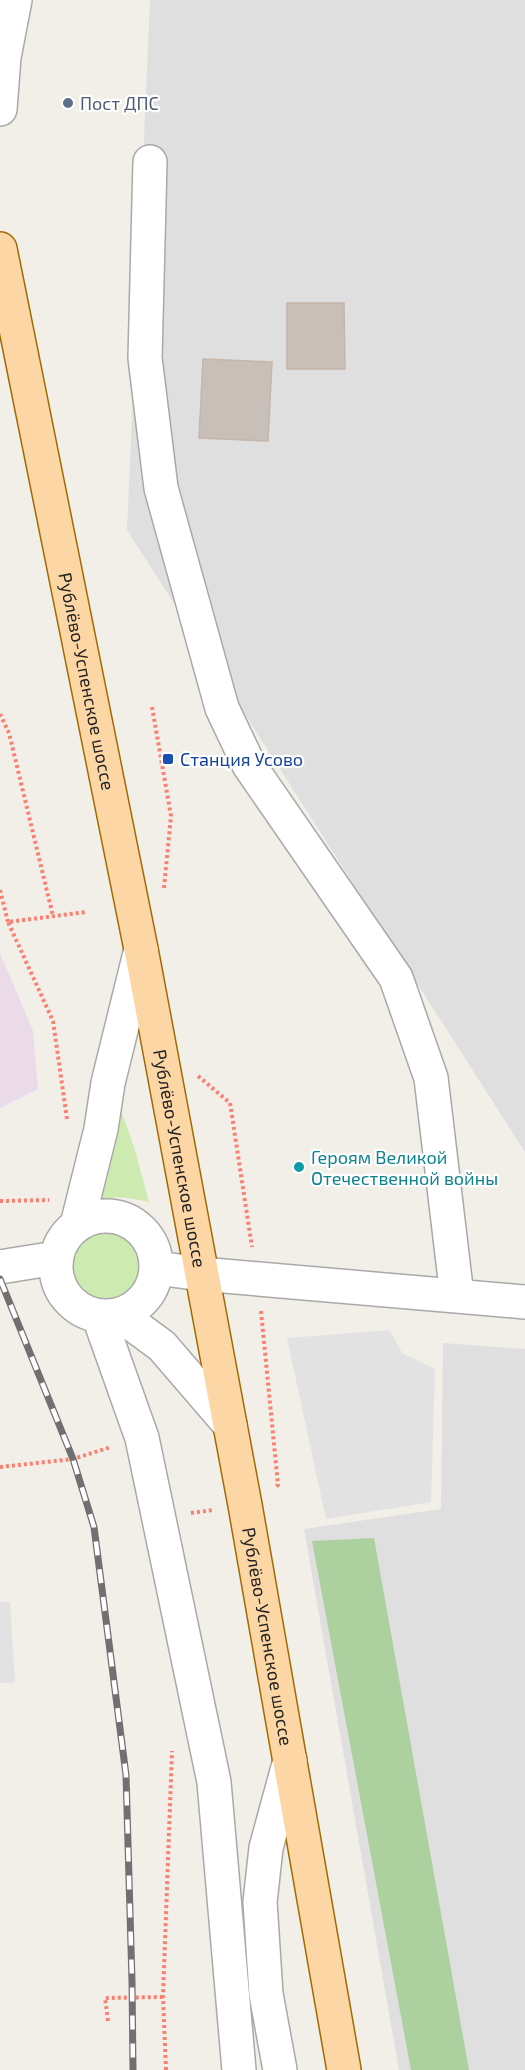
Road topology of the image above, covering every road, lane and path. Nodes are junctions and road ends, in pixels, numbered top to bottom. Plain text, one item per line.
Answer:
1 (15, 0) edge
2 (0, 109) edge
3 (150, 162) dead end
4 (0, 249) edge
5 (152, 708) dead end
6 (0, 714) edge
7 (0, 890) edge
8 (163, 898) dead end
9 (86, 912) dead end
10 (53, 916) junction
11 (8, 921) junction
12 (141, 949) junction
13 (192, 1070) dead end
14 (69, 1127) dead end
15 (56, 1200) dead end
16 (0, 1201) edge
17 (77, 1225) junction
18 (56, 1258) junction
19 (0, 1267) edge
20 (157, 1268) junction
21 (201, 1274) junction
22 (257, 1279) junction
23 (457, 1296) junction
24 (525, 1302) edge
25 (110, 1316) junction
26 (230, 1425) junction
27 (119, 1445) dead end
28 (0, 1467) edge
29 (245, 1505) junction
30 (172, 1740) dead end
31 (290, 1760) junction
32 (163, 1997) junction
33 (108, 2021) dead end
34 (166, 2070) edge
35 (239, 2070) edge
36 (280, 2070) edge
37 (344, 2070) edge

1 - 2 street
3 - 23 street
4 - 12 main road, Рублёво-Успенское шоссе
5 - 8 path
6 - 10 path
7 - 11 path
9 - 10 path
10 - 11 path
11 - 14 path
12 - 17 street
12 - 21 main road, Рублёво-Успенское шоссе
13 - 22 path
15 - 16 path
17 - 18 street
17 - 20 street
18 - 19 street
18 - 25 street
20 - 21 street
20 - 25 street
21 - 22 street
21 - 26 main road, Рублёво-Успенское шоссе
22 - 23 street
22 - 29 path
23 - 24 street
25 - 26 street
25 - 35 street
26 - 29 main road, Рублёво-Успенское шоссе
27 - 28 path
29 - 31 main road, Рублёво-Успенское шоссе
30 - 32 path
31 - 36 street
31 - 37 main road, Рублёво-Успенское шоссе
32 - 33 path
32 - 34 path

